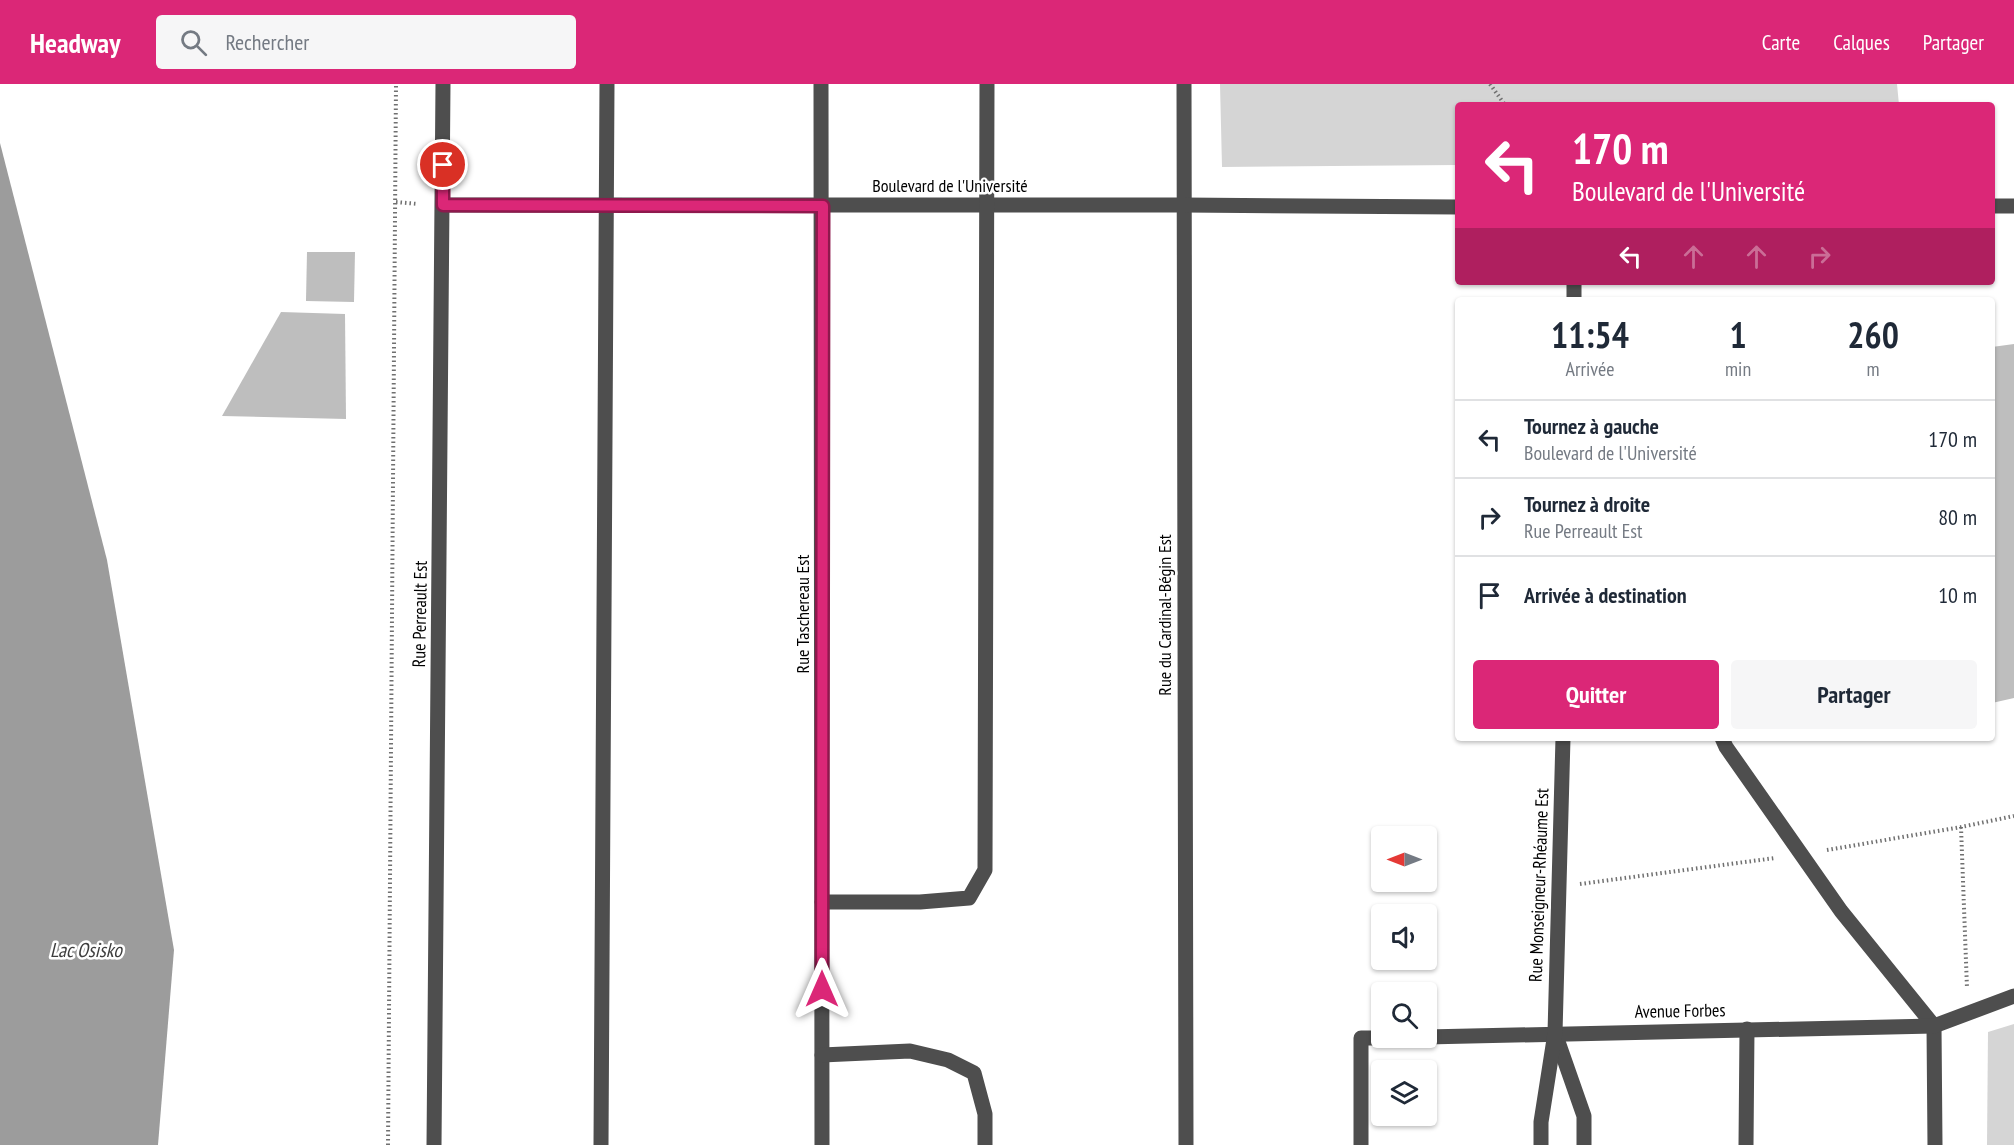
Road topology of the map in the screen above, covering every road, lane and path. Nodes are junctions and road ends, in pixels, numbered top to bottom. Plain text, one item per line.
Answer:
1 (396, 84) edge
2 (443, 84) edge
3 (607, 84) edge
4 (821, 84) edge
5 (987, 84) edge
6 (1184, 84) edge
7 (1490, 84) edge
8 (1503, 102) edge
9 (443, 205) junction
10 (1184, 205) junction
11 (607, 206) junction
12 (823, 206) junction
13 (987, 206) junction
14 (1995, 206) edge
15 (2014, 206) edge
16 (1455, 207) edge
17 (1563, 741) edge
18 (1723, 741) edge
19 (1961, 827) dead end
20 (822, 902) junction
21 (2014, 996) edge
22 (1968, 1013) junction
23 (1934, 1026) junction
24 (1747, 1029) junction
25 (1555, 1033) junction
26 (1437, 1036) edge
27 (1371, 1038) edge
28 (822, 1055) junction
29 (388, 1145) edge
30 (434, 1145) edge
31 (601, 1145) edge
32 (822, 1145) edge
33 (986, 1145) edge
34 (1186, 1145) edge
35 (1361, 1145) edge
36 (1541, 1145) edge
37 (1584, 1145) edge
38 (1746, 1145) edge
39 (1935, 1145) edge

1 - 29 path
2 - 9 street, Rue Perreault Est
3 - 11 street
4 - 12 street, Rue Taschereau Est
5 - 13 street
6 - 10 street, Rue du Cardinal-Bégin Est
7 - 8 path
9 - 11 street, Boulevard de l'Université
9 - 30 street, Rue Perreault Est
10 - 13 street, Boulevard de l'Université
10 - 16 street, Boulevard de l'Université
10 - 34 street, Rue du Cardinal-Bégin Est
11 - 12 street, Boulevard de l'Université
11 - 31 street
12 - 13 street, Boulevard de l'Université
12 - 20 street, Rue Taschereau Est
13 - 20 street
14 - 15 street
17 - 25 street, Rue Monseigneur-Rhéaume Est
18 - 23 street
19 - 22 path
20 - 28 street, Rue Taschereau Est
21 - 22 street
22 - 23 street
23 - 24 street, Avenue Forbes
23 - 39 street
24 - 25 street, Avenue Forbes
24 - 38 street
25 - 26 street, Avenue Forbes
25 - 36 street, Rue Monseigneur-Rhéaume Est
25 - 37 street, Rue Monseigneur-Rhéaume Est
27 - 35 street
28 - 32 street, Rue Taschereau Est
28 - 33 street

